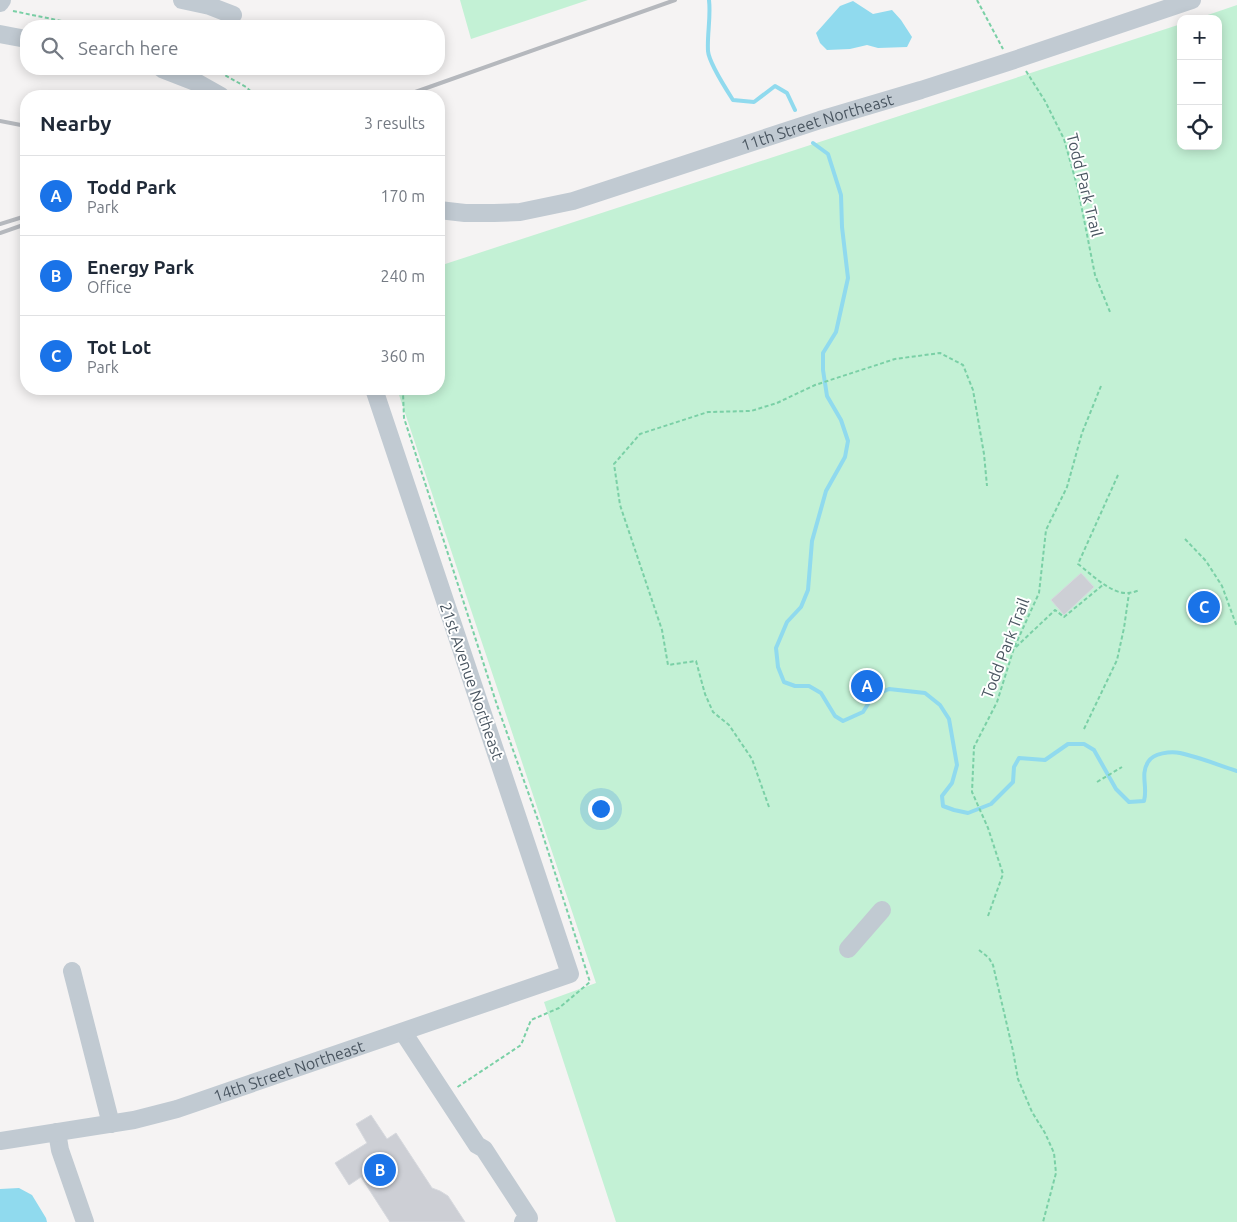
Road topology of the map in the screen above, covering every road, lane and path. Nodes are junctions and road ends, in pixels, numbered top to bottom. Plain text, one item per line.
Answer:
1 (182, 0) edge
2 (977, 0) edge
3 (1192, 0) edge
4 (4, 5) edge
5 (233, 16) dead end
6 (63, 20) edge
7 (0, 34) edge
8 (20, 38) edge
9 (1004, 51) dead end
10 (1026, 70) dead end
11 (177, 75) edge
12 (225, 75) edge
13 (210, 90) edge
14 (249, 90) edge
15 (445, 211) edge
16 (1110, 312) dead end
17 (1102, 386) dead end
18 (376, 395) edge
19 (403, 395) edge
20 (1118, 475) dead end
21 (987, 486) dead end
22 (1185, 539) dead end
23 (1104, 584) junction
24 (1140, 590) dead end
25 (1129, 594) junction
26 (1237, 627) edge
27 (1014, 648) junction
28 (1084, 728) dead end
29 (1122, 767) dead end
30 (1097, 782) dead end
31 (769, 807) dead end
32 (882, 910) dead end
33 (988, 916) dead end
34 (848, 949) dead end
35 (979, 950) dead end
36 (72, 971) dead end
37 (579, 973) junction
38 (403, 1032) junction
39 (444, 1096) junction
40 (111, 1124) junction
41 (57, 1132) junction
42 (0, 1141) edge
43 (85, 1222) edge
44 (523, 1222) edge
45 (1043, 1222) edge

1 - 5 street
2 - 9 path
3 - 15 street, 11th Street Northeast
4 - 6 path
7 - 8 street
10 - 16 path, Todd Park Trail
11 - 13 street
12 - 14 path
17 - 27 path, Todd Park Trail
18 - 37 street, 21st Avenue Northeast
19 - 37 path
20 - 23 path
21 - 31 path
22 - 26 path
23 - 25 path
23 - 27 path
24 - 25 path
25 - 28 path
27 - 33 path, Todd Park Trail
29 - 30 path
32 - 34 street
35 - 45 path
36 - 40 street
37 - 38 street, 14th Street Northeast
37 - 39 path
38 - 39 street
38 - 40 street, 14th Street Northeast
39 - 44 street
40 - 41 street, 14th Street Northeast
41 - 42 street, 14th Street Northeast
41 - 43 street

